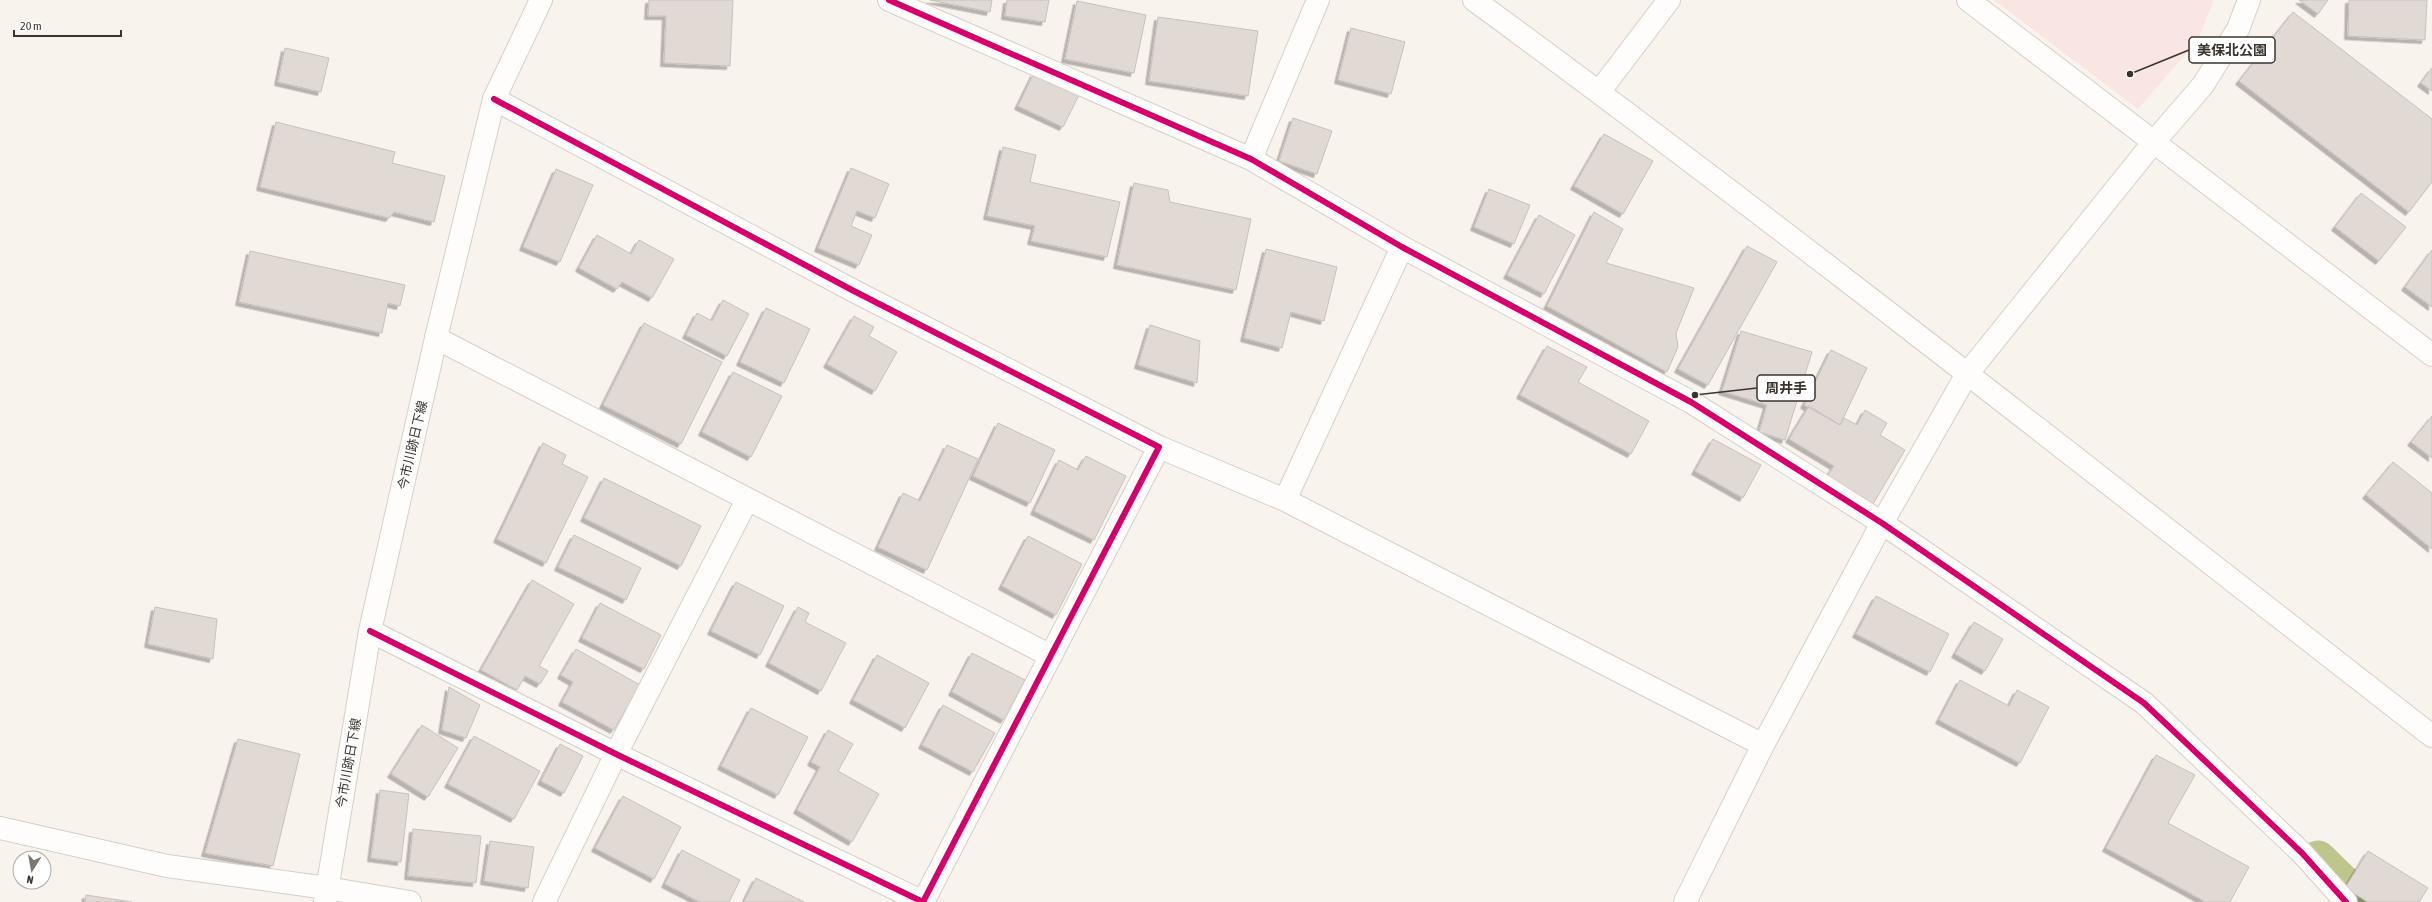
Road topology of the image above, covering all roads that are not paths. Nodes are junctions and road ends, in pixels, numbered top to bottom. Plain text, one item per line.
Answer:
1 (541, 0) edge
2 (889, 0) edge
3 (1318, 0) edge
4 (1474, 0) edge
5 (1669, 0) edge
6 (1968, 0) edge
7 (2248, 0) edge
8 (1599, 92) junction
9 (494, 99) junction
10 (2153, 142) junction
11 (1251, 159) junction
12 (1402, 247) junction
13 (436, 338) junction
14 (2432, 355) edge
15 (1967, 374) junction
16 (1159, 447) junction
17 (748, 500) junction
18 (1285, 500) junction
19 (1882, 523) junction
20 (370, 631) junction
21 (1051, 656) junction
22 (2432, 736) edge
23 (1763, 745) junction
24 (616, 754) junction
25 (0, 828) edge
26 (326, 895) edge
27 (410, 902) edge
28 (544, 902) edge
29 (1685, 902) edge
30 (2346, 902) edge

1 - 9 street, 今市川跡日下線
2 - 11 street
3 - 11 street
4 - 8 street
5 - 8 street
6 - 10 street
7 - 10 street
8 - 15 street
9 - 13 street, 今市川跡日下線
9 - 16 street
10 - 14 street
10 - 15 street
11 - 12 street
12 - 18 street
12 - 19 street
13 - 17 street
13 - 20 street, 今市川跡日下線
15 - 19 street
15 - 22 street
16 - 18 street
16 - 21 street
17 - 21 street
17 - 24 street
18 - 23 street
19 - 23 street
19 - 30 street
20 - 24 street
20 - 26 street, 今市川跡日下線
21 - 24 street
23 - 29 street
24 - 28 street
25 - 26 street
26 - 27 street

